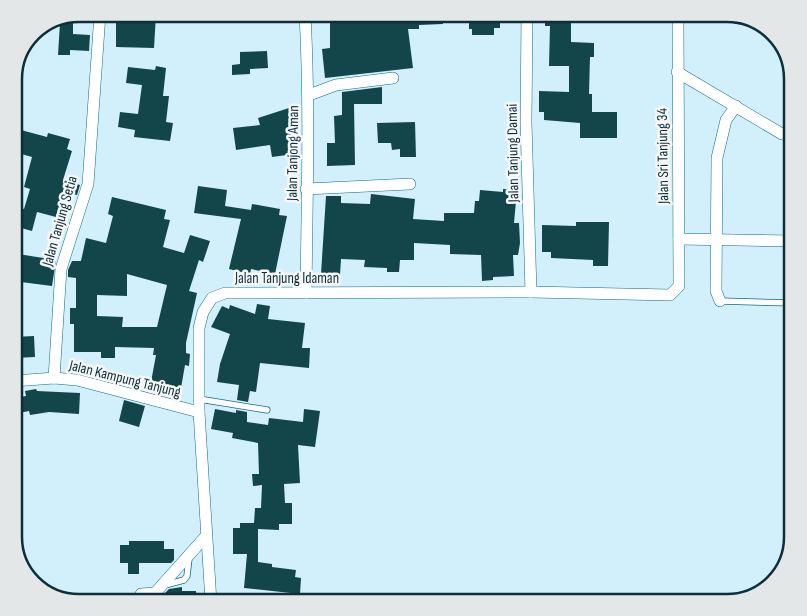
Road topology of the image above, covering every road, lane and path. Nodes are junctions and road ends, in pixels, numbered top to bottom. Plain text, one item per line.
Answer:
1 (99, 22) edge
2 (305, 22) edge
3 (527, 22) edge
4 (678, 22) edge
5 (677, 72) junction
6 (393, 78) dead end
7 (309, 96) junction
8 (736, 106) junction
9 (785, 134) edge
10 (410, 184) dead end
11 (306, 189) junction
12 (679, 240) junction
13 (717, 240) junction
14 (785, 241) edge
15 (531, 292) junction
16 (306, 293) junction
17 (670, 295) joint
18 (720, 301) joint
19 (785, 303) edge
20 (54, 378) junction
21 (23, 380) edge
22 (199, 399) junction
23 (267, 410) dead end
24 (199, 412) junction
25 (206, 536) junction
26 (141, 594) dead end
27 (210, 594) edge

1 - 20 street, Jalan Tanjung Setia
2 - 7 street, Jalan Tanjong Aman
3 - 15 street, Jalan Tanjung Damai
4 - 5 street, Jalan Sri Tanjung 34
5 - 8 street
5 - 12 street, Jalan Sri Tanjung 34
6 - 7 street
7 - 11 street, Jalan Tanjong Aman
8 - 9 street
8 - 13 street
10 - 11 street
11 - 16 street, Jalan Tanjong Aman
12 - 13 street
12 - 17 street, Jalan Sri Tanjung 34
13 - 14 street
13 - 18 street
15 - 16 street, Jalan Tanjung Idaman
15 - 17 street, Jalan Tanjung Idaman
16 - 22 street, Jalan Tanjung Idaman
18 - 19 lane
20 - 21 street, Jalan Kampung Tanjung
20 - 24 street, Jalan Kampung Tanjung
22 - 23 lane
22 - 24 street, Jalan Tanjung Idaman
24 - 25 street, Jalan Tanjung Idaman
25 - 26 street
25 - 27 street, Jalan Tanjung Idaman

